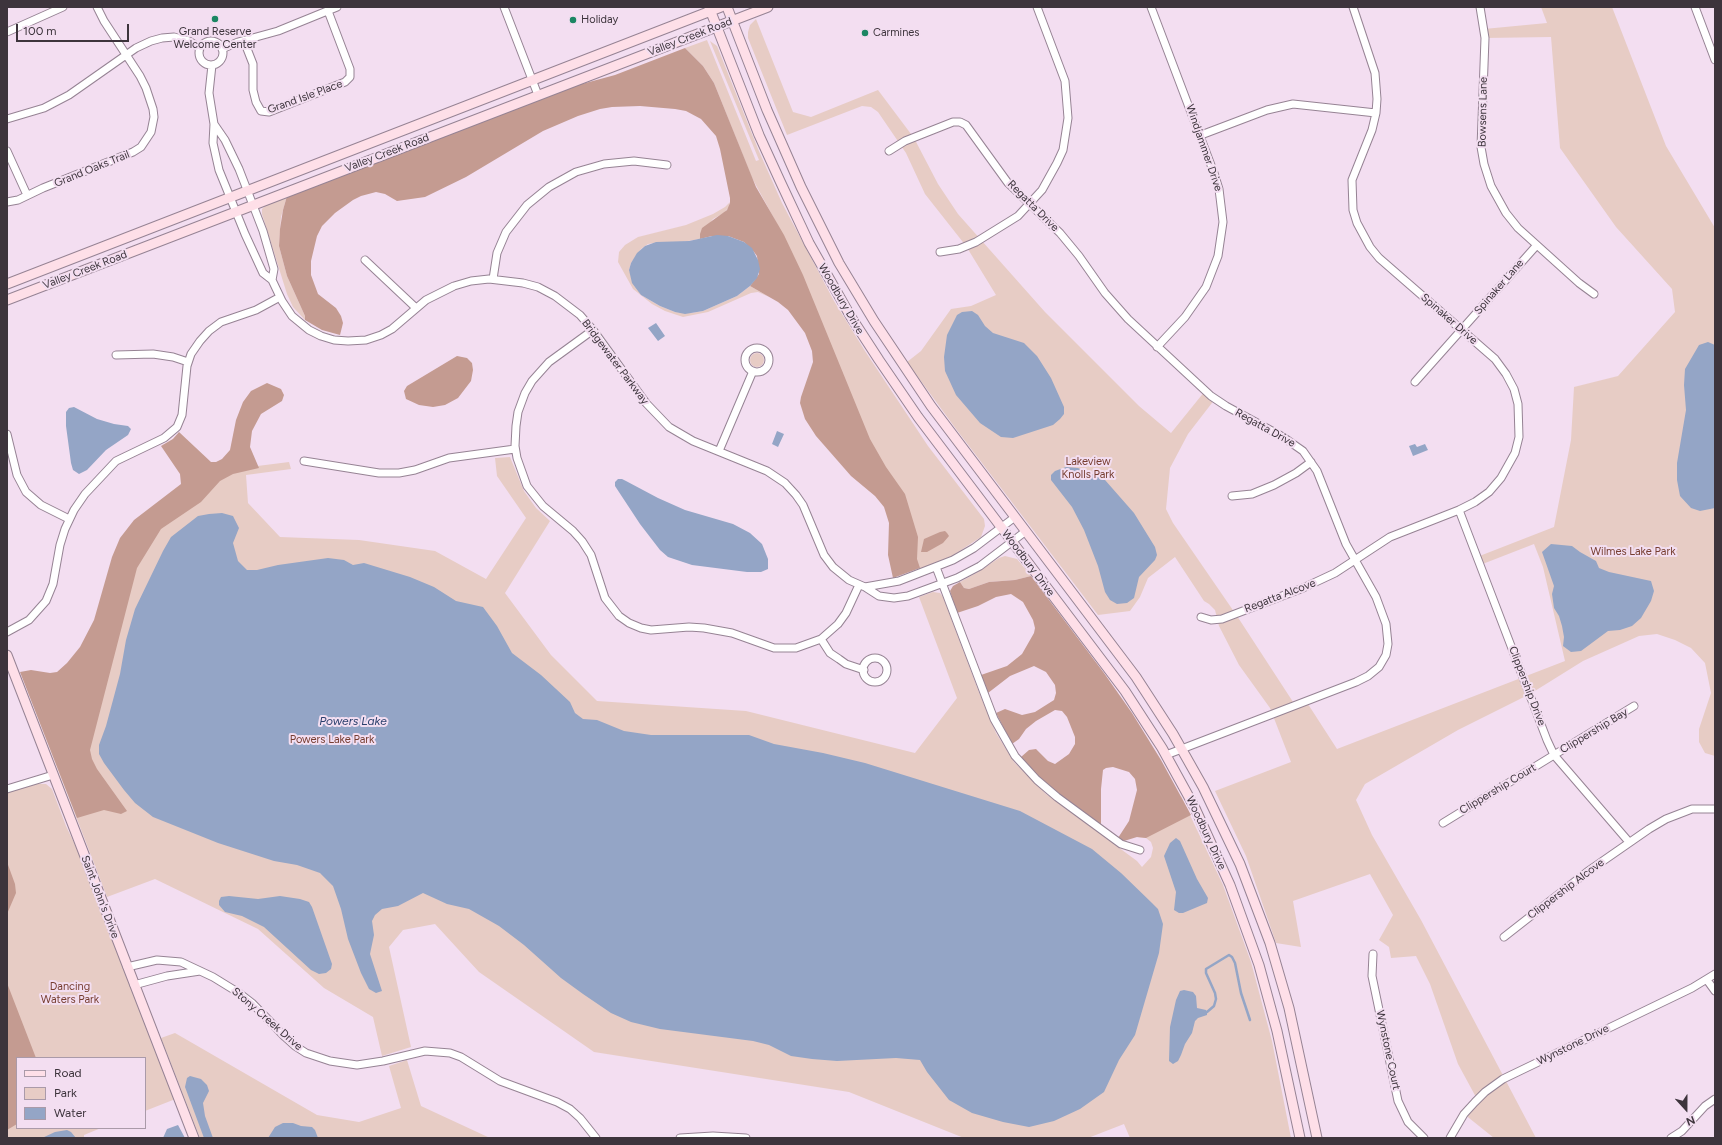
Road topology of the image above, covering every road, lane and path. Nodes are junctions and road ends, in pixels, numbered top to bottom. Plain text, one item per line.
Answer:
1 (63, 7) edge
2 (97, 7) edge
3 (337, 7) edge
4 (504, 7) edge
5 (721, 7) edge
6 (727, 7) edge
7 (768, 7) edge
8 (1037, 7) edge
9 (1151, 7) edge
10 (1354, 7) edge
11 (1480, 7) edge
12 (1695, 7) edge
13 (710, 9) edge
14 (328, 11) junction
15 (732, 21) junction
16 (717, 27) junction
17 (7, 32) edge
18 (244, 41) junction
19 (200, 48) junction
20 (222, 49) junction
21 (126, 56) junction
22 (1715, 60) edge
23 (212, 65) junction
24 (532, 80) junction
25 (538, 95) junction
26 (1376, 113) junction
27 (7, 119) edge
28 (214, 124) junction
29 (1201, 135) junction
30 (7, 151) edge
31 (890, 151) dead end
32 (667, 165) dead end
33 (247, 191) junction
34 (27, 196) junction
35 (230, 198) junction
36 (7, 202) edge
37 (253, 205) junction
38 (1030, 205) junction
39 (236, 212) junction
40 (1536, 246) junction
41 (940, 252) dead end
42 (366, 260) dead end
43 (493, 279) junction
44 (272, 280) junction
45 (7, 284) edge
46 (1594, 294) dead end
47 (280, 297) junction
48 (7, 300) edge
49 (416, 308) junction
50 (593, 330) junction
51 (1462, 330) junction
52 (1157, 347) junction
53 (116, 355) dead end
54 (188, 362) junction
55 (753, 371) dead end
56 (1414, 382) dead end
57 (7, 434) edge
58 (516, 449) junction
59 (719, 452) junction
60 (304, 461) dead end
61 (1311, 462) junction
62 (1232, 496) dead end
63 (1459, 510) junction
64 (1015, 517) junction
65 (69, 519) junction
66 (1002, 527) junction
67 (1026, 532) junction
68 (1012, 542) junction
69 (1355, 561) junction
70 (936, 567) junction
71 (942, 584) junction
72 (862, 586) junction
73 (1201, 617) dead end
74 (7, 632) edge
75 (821, 639) junction
76 (7, 655) edge
77 (864, 670) dead end
78 (1634, 706) dead end
79 (1182, 749) junction
80 (1166, 755) junction
81 (1554, 755) junction
82 (53, 775) junction
83 (7, 789) edge
84 (1715, 809) edge
85 (1443, 823) dead end
86 (1629, 842) junction
87 (1140, 850) dead end
88 (1504, 936) dead end
89 (1374, 954) dead end
90 (127, 967) junction
91 (200, 971) junction
92 (1715, 974) edge
93 (1706, 980) junction
94 (134, 985) junction
95 (1715, 991) edge
96 (1715, 1099) edge
97 (194, 1138) edge
98 (596, 1138) edge
99 (680, 1138) edge
100 (746, 1138) edge
101 (1300, 1138) edge
102 (1317, 1138) edge
103 (1424, 1138) edge
104 (1450, 1138) edge
105 (1671, 1138) edge

1 - 17 street
2 - 21 street, Grand Oaks Trail
3 - 14 street
4 - 24 street
5 - 13 main road, Valley Creek Road
6 - 15 main road, Woodbury Drive
7 - 15 main road, Valley Creek Road
8 - 38 street
9 - 29 street, Windjammer Drive
10 - 26 street, Spinaker Drive
11 - 40 street, Bowsens Lane
12 - 22 street
13 - 16 main road, Woodbury Drive
13 - 24 main road, Valley Creek Road
14 - 18 street
14 - 18 street, Grand Isle Place
15 - 16 main road, Valley Creek Road
15 - 64 main road, Woodbury Drive
16 - 25 main road, Valley Creek Road
16 - 66 main road, Woodbury Drive
18 - 20 street
19 - 20 street
19 - 21 street
19 - 23 street
20 - 23 street
21 - 27 street
21 - 34 street, Grand Oaks Trail
23 - 28 street
24 - 25 street
24 - 33 main road, Valley Creek Road
25 - 37 main road, Valley Creek Road
26 - 29 street
26 - 51 street, Spinaker Drive
28 - 33 street, Bridgewater Parkway
28 - 35 street, Bridgewater Parkway
29 - 52 street, Windjammer Drive
30 - 34 street
31 - 38 street, Regatta Drive
32 - 43 street
33 - 35 main road, Valley Creek Road
33 - 37 street, Bridgewater Parkway
34 - 36 street, Grand Oaks Trail
35 - 39 street, Bridgewater Parkway
35 - 45 main road, Valley Creek Road
37 - 39 main road, Valley Creek Road
37 - 44 street, Bridgewater Parkway
38 - 41 street
38 - 52 street, Regatta Drive
39 - 44 street, Bridgewater Parkway
39 - 48 main road, Valley Creek Road
40 - 46 street, Bowsens Lane
40 - 51 street, Spinaker Lane
42 - 49 street
43 - 49 street, Bridgewater Parkway
43 - 50 street, Bridgewater Parkway
44 - 47 street, Bridgewater Parkway
47 - 49 street, Bridgewater Parkway
47 - 54 street
50 - 58 street
50 - 59 street, Bridgewater Parkway
51 - 56 street, Spinaker Lane
51 - 63 street, Spinaker Drive
52 - 61 street, Regatta Drive
53 - 54 street
54 - 65 street
55 - 59 street
57 - 65 street
58 - 60 street
58 - 75 street
59 - 72 street, Bridgewater Parkway
61 - 62 street
61 - 69 street, Regatta Drive
63 - 69 street, Spinaker Drive
63 - 81 street, Clippership Drive
64 - 66 street
64 - 67 main road, Woodbury Drive
65 - 74 street
66 - 68 main road, Woodbury Drive
66 - 70 street
67 - 68 street, Bridgewater Parkway
67 - 79 main road, Woodbury Drive
68 - 71 street, Bridgewater Parkway
68 - 80 main road, Woodbury Drive
69 - 73 street, Regatta Alcove
69 - 79 street, Regatta Drive
70 - 71 street
70 - 72 street
71 - 72 street, Bridgewater Parkway
71 - 87 street
72 - 75 street
75 - 77 street
76 - 82 main road, Saint John's Drive
78 - 81 street, Clippership Bay
79 - 80 street, Regatta Drive
79 - 102 main road, Woodbury Drive
80 - 101 main road, Woodbury Drive
81 - 85 street, Clippership Court
81 - 86 street, Clippership Drive
82 - 83 street
82 - 90 main road, Saint John's Drive
84 - 86 street, Clippership Alcove
86 - 88 street, Clippership Alcove
89 - 103 street, Wynstone Court
90 - 91 street, Stony Creek Drive
90 - 94 main road, Saint John's Drive
91 - 94 street
91 - 98 street, Stony Creek Drive
92 - 93 street, Wynstone Drive
93 - 95 street
93 - 104 street, Wynstone Drive
94 - 97 main road, Saint John's Drive
96 - 105 street
99 - 100 street

